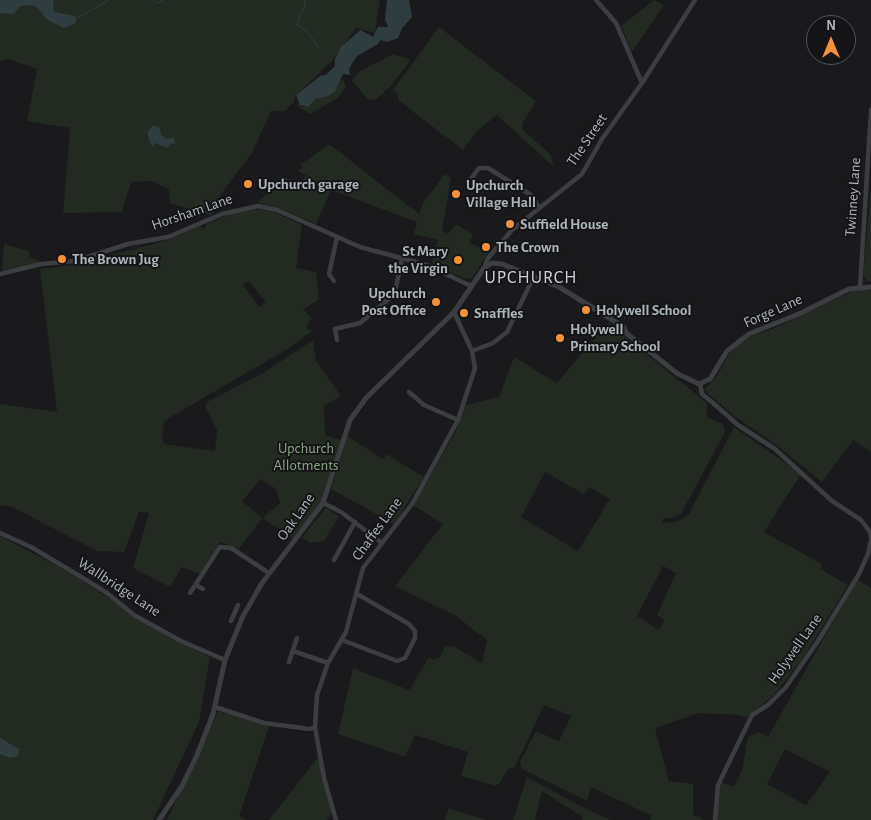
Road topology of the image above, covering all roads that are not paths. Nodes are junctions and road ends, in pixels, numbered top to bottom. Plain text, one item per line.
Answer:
1 (596, 0) edge
2 (695, 0) edge
3 (642, 83) junction
4 (871, 110) edge
5 (471, 179) dead end
6 (540, 208) junction
7 (337, 237) junction
8 (492, 256) junction
9 (402, 259) junction
10 (493, 263) junction
11 (484, 268) junction
12 (0, 274) edge
13 (534, 276) junction
14 (334, 281) dead end
15 (471, 286) junction
16 (860, 287) junction
17 (871, 287) edge
18 (454, 312) junction
19 (337, 340) dead end
20 (472, 351) junction
21 (700, 384) junction
22 (408, 399) dead end
23 (458, 420) junction
24 (323, 502) junction
25 (355, 522) junction
26 (0, 533) edge
27 (871, 539) edge
28 (382, 543) junction
29 (334, 560) dead end
30 (270, 573) junction
31 (196, 585) junction
32 (203, 589) dead end
33 (190, 593) dead end
34 (357, 594) junction
35 (238, 606) dead end
36 (234, 613) junction
37 (243, 616) junction
38 (231, 621) dead end
39 (297, 638) dead end
40 (342, 640) junction
41 (293, 651) junction
42 (226, 660) junction
43 (289, 662) dead end
44 (328, 663) junction
45 (215, 707) junction
46 (315, 727) junction
47 (159, 820) edge
48 (336, 820) edge
49 (715, 820) edge

1 - 3 street
2 - 3 street, The Street
3 - 6 street, The Street
4 - 16 street, Twinney Lane
5 - 6 street
6 - 8 street, The Street
7 - 9 street, Horsham Lane
7 - 12 street, Horsham Lane
7 - 14 street
8 - 10 street
8 - 11 street, The Street
9 - 15 street, Horsham Lane
9 - 19 street
10 - 11 street, Oak Lane
10 - 13 street, Oak Lane
11 - 15 street, Oak Lane
13 - 20 street
13 - 21 street
15 - 18 street, Oak Lane
16 - 17 street, Forge Lane
16 - 21 street, Forge Lane
18 - 20 street, Chaffes Lane
18 - 24 street, Oak Lane
20 - 23 street, Chaffes Lane
21 - 27 street, Holywell Lane
22 - 23 street
23 - 28 street, Chaffes Lane
24 - 25 street
24 - 30 street, Oak Lane
25 - 28 street
25 - 29 street
26 - 42 street, Wallbridge Lane
27 - 49 street, Holywell Lane
28 - 34 street, Chaffes Lane
30 - 31 street
30 - 37 street, Oak Lane
31 - 32 street
31 - 33 street
34 - 40 street, Chaffes Lane
34 - 40 street
35 - 36 street
36 - 37 street
36 - 38 street
37 - 42 street, Oak Lane
39 - 41 street
40 - 44 street, Chaffes Lane
41 - 43 street
41 - 44 street
42 - 45 street, Oak Lane
44 - 46 street, Chaffes Lane
45 - 46 street
45 - 47 street, Oak Lane
46 - 48 street, Chaffes Lane

